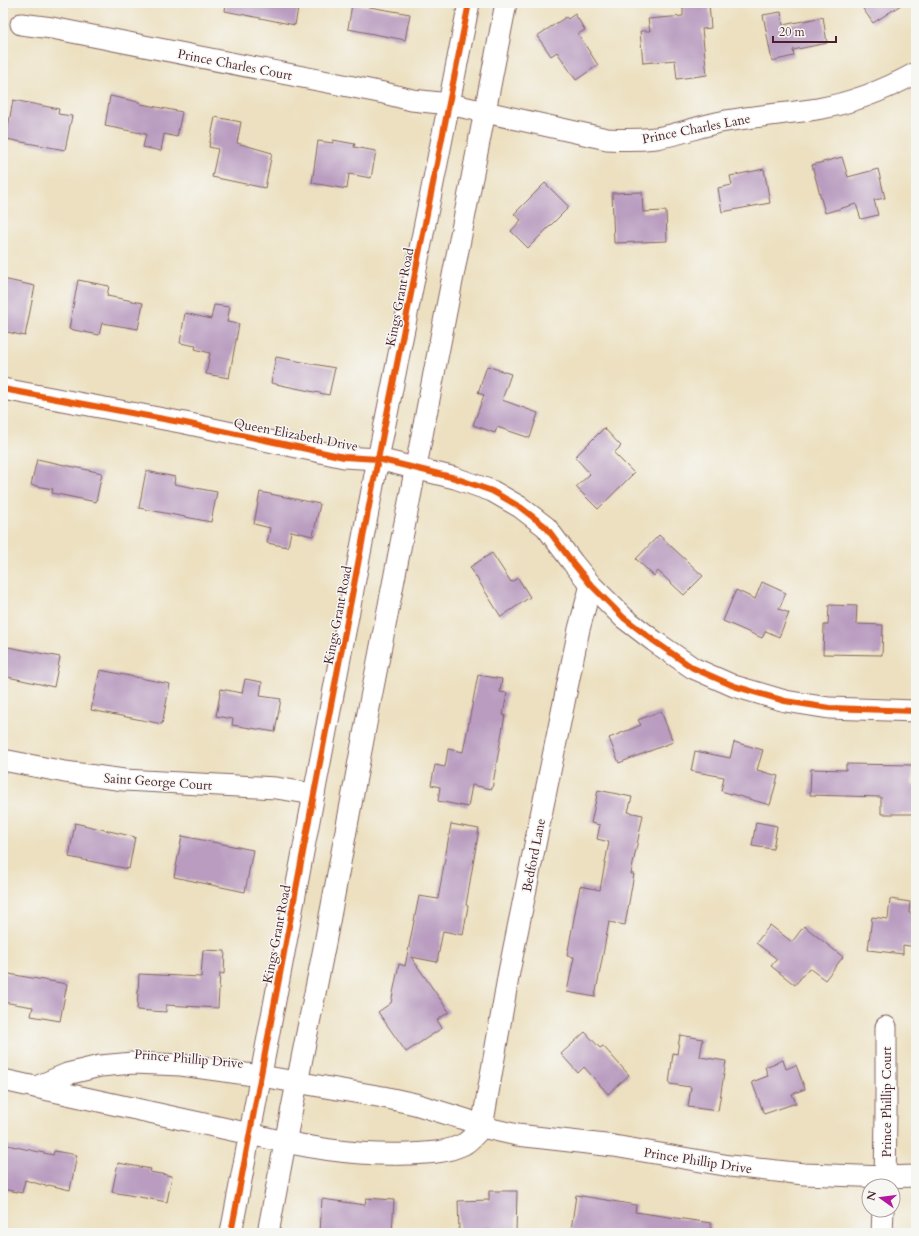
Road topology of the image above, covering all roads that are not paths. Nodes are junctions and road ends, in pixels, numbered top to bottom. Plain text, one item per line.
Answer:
1 (469, 3) edge
2 (506, 3) edge
3 (21, 24) dead end
4 (916, 73) edge
5 (449, 104) junction
6 (485, 111) junction
7 (3, 389) edge
8 (378, 459) junction
9 (417, 467) junction
10 (591, 585) junction
11 (916, 711) edge
12 (3, 760) edge
13 (314, 794) junction
14 (886, 1027) dead end
15 (261, 1076) junction
16 (3, 1080) edge
17 (297, 1082) junction
18 (36, 1087) junction
19 (482, 1127) junction
20 (250, 1134) junction
21 (285, 1143) junction
22 (916, 1176) edge
23 (885, 1178) edge
24 (901, 1179) edge
25 (861, 1180) edge
26 (883, 1218) edge
27 (232, 1233) edge
28 (268, 1233) edge
29 (882, 1233) edge

1 - 5 street, Kings Grant Road
2 - 6 street
3 - 5 street, Prince Charles Court
4 - 6 street, Prince Charles Lane
5 - 6 street, Prince Charles Lane
5 - 8 street, Kings Grant Road
6 - 9 street
7 - 8 street, Queen Elizabeth Drive
8 - 9 street, Queen Elizabeth Drive
8 - 13 street, Kings Grant Road
9 - 10 street, Queen Elizabeth Drive
9 - 17 street
10 - 11 street, Queen Elizabeth Drive
10 - 19 street, Bedford Lane
12 - 13 street, Saint George Court
13 - 15 street, Kings Grant Road
14 - 23 street, Prince Phillip Court
15 - 17 street, Prince Phillip Drive
15 - 18 street, Prince Phillip Drive
15 - 20 street, Kings Grant Road
16 - 18 street
17 - 19 street, Prince Phillip Drive
17 - 21 street
18 - 20 street
19 - 21 street
19 - 25 street, Prince Phillip Drive
20 - 21 street
20 - 27 street, Kings Grant Road
21 - 28 street
22 - 24 street, Prince Phillip Drive
26 - 29 street

